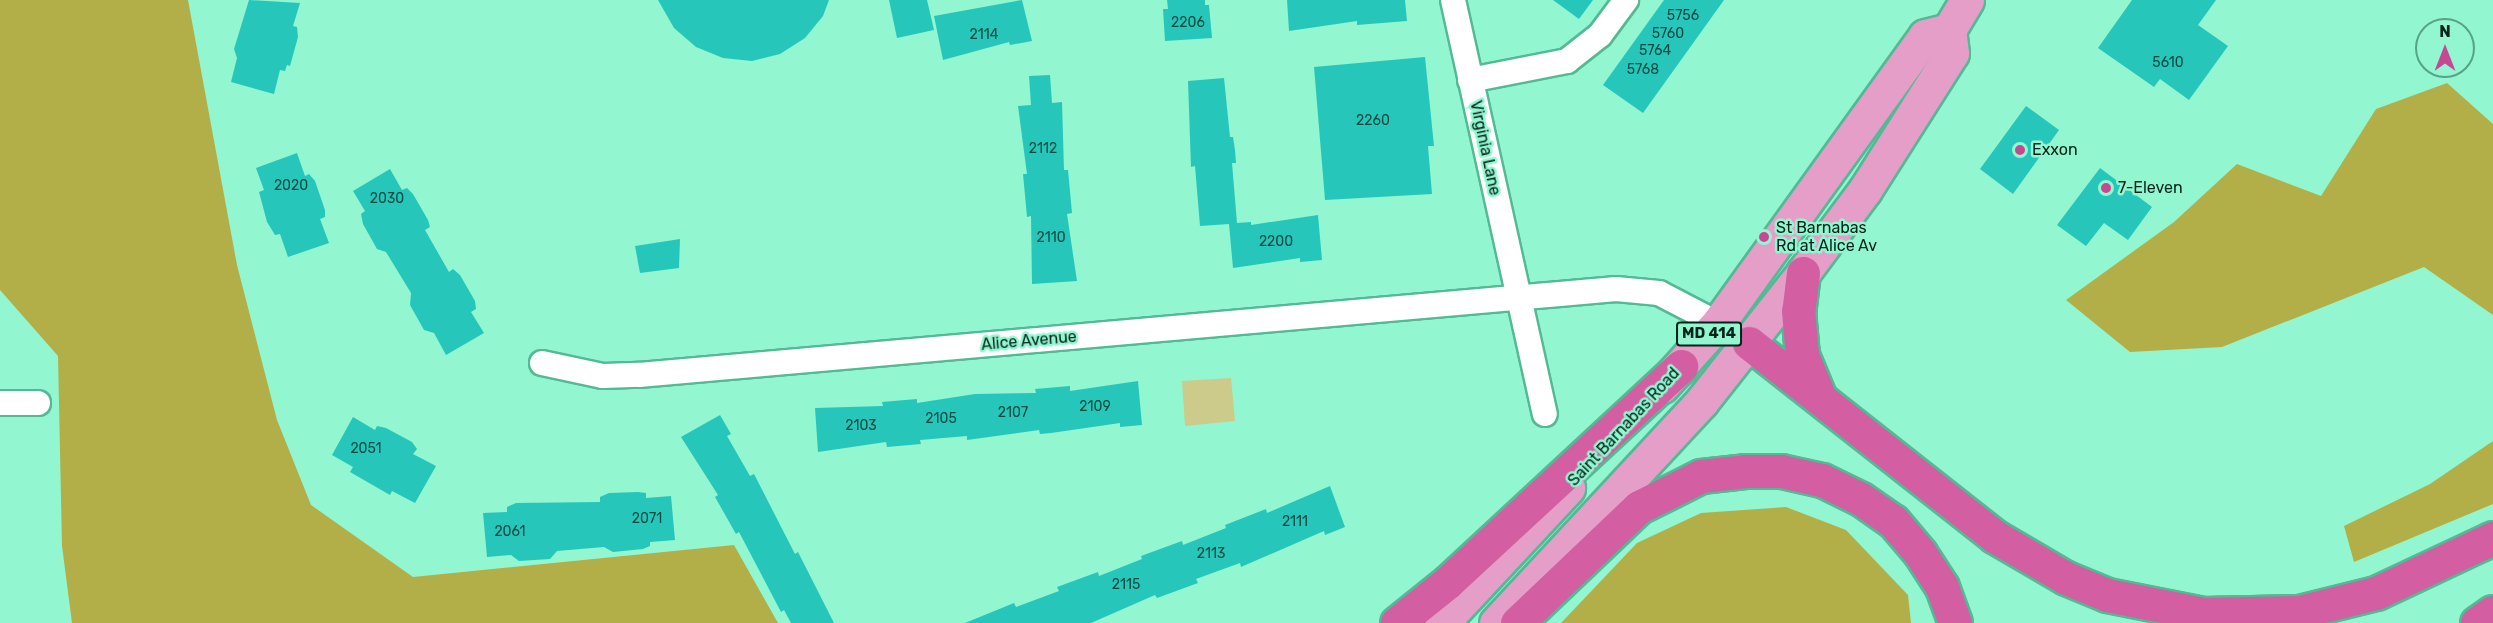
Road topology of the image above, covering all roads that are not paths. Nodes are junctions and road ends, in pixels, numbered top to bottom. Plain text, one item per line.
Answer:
1 (1453, 0) edge
2 (1626, 0) edge
3 (1967, 0) edge
4 (1949, 30) junction
5 (1470, 80) junction
6 (1803, 273) junction
7 (1516, 297) junction
8 (1719, 322) junction
9 (1749, 343) junction
10 (542, 363) dead end
11 (1681, 366) junction
12 (38, 402) dead end
13 (0, 403) edge
14 (1823, 403) junction
15 (1545, 414) dead end
16 (2493, 538) edge
17 (2493, 612) edge
18 (1397, 623) edge
19 (1442, 623) edge
20 (1496, 623) edge
21 (1517, 623) edge
22 (1955, 623) edge
23 (2477, 623) edge

1 - 5 street, Virginia Lane
2 - 5 street
3 - 4 main road
4 - 6 main road, MD 414
4 - 8 main road, Saint Barnabas Road / MD 414
5 - 7 street, Virginia Lane
6 - 9 main road, MD 414
6 - 14 highway
7 - 8 street
7 - 10 street, Alice Avenue
7 - 15 street, Virginia Lane
8 - 9 street
8 - 11 main road, Saint Barnabas Road / MD 414
9 - 14 highway
9 - 20 main road, MD 414
11 - 18 highway
11 - 19 main road, Saint Barnabas Road / MD 414
12 - 13 street
14 - 16 highway
17 - 23 highway
21 - 22 highway

